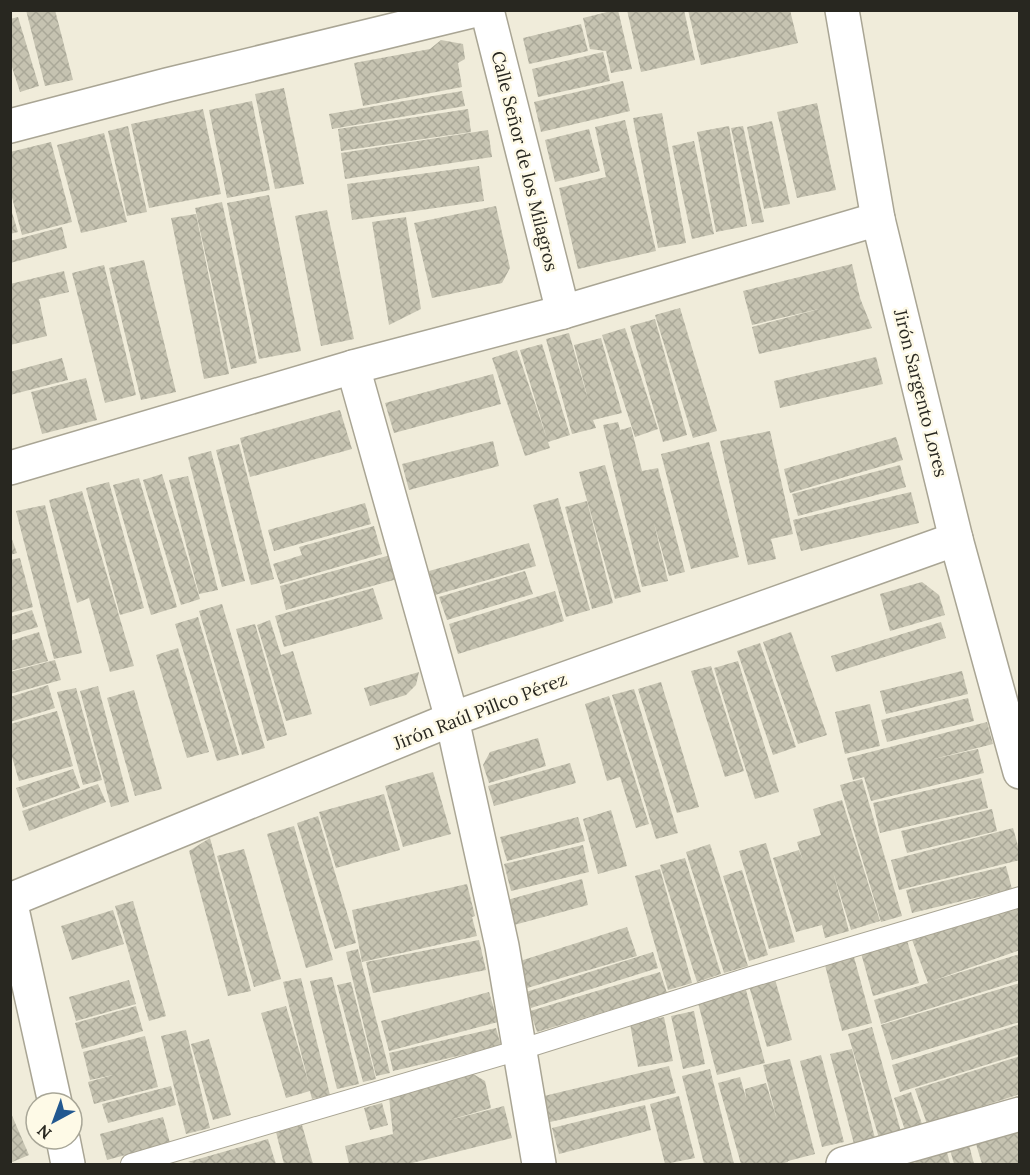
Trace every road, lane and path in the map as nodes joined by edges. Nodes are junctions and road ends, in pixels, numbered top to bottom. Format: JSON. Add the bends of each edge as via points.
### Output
{"nodes":[{"id":1,"x":476,"y":10,"type":"edge"},
{"id":2,"x":487,"y":10,"type":"edge"},
{"id":3,"x":842,"y":10,"type":"edge"},
{"id":4,"x":10,"y":126,"type":"edge"},
{"id":5,"x":878,"y":219,"type":"junction"},
{"id":6,"x":563,"y":312,"type":"junction"},
{"id":7,"x":353,"y":367,"type":"junction"},
{"id":8,"x":10,"y":468,"type":"edge"},
{"id":9,"x":956,"y":539,"type":"junction"},
{"id":10,"x":452,"y":719,"type":"junction"},
{"id":11,"x":1020,"y":772,"type":"edge"},
{"id":12,"x":1020,"y":897,"type":"edge"},
{"id":13,"x":10,"y":900,"type":"edge"},
{"id":14,"x":519,"y":1050,"type":"junction"},
{"id":15,"x":52,"y":1091,"type":"edge"},
{"id":16,"x":1020,"y":1114,"type":"edge"},
{"id":17,"x":131,"y":1164,"type":"edge"},
{"id":18,"x":539,"y":1164,"type":"edge"},
{"id":19,"x":843,"y":1164,"type":"edge"}],
"edges":[{"from":1,"to":4,"type":"street"},
{"from":2,"to":6,"type":"street","name":"Calle Señor de los Milagros"},
{"from":3,"to":5,"type":"street","name":"Jirón Sargento Lores"},
{"from":5,"to":6,"type":"street"},
{"from":5,"to":9,"type":"street","name":"Jirón Sargento Lores"},
{"from":6,"to":7,"type":"street"},
{"from":7,"to":8,"type":"street"},
{"from":7,"to":10,"type":"street"},
{"from":9,"to":10,"type":"street","name":"Jirón Raúl Pillco Pérez"},
{"from":9,"to":11,"type":"street","name":"Jirón Sargento Lores"},
{"from":10,"to":13,"type":"street","name":"Jirón Raúl Pillco Pérez"},
{"from":10,"to":14,"type":"street","via":[[502,946]]},
{"from":12,"to":14,"type":"lane"},
{"from":13,"to":15,"type":"street"},
{"from":14,"to":17,"type":"lane"},
{"from":14,"to":18,"type":"street"},
{"from":16,"to":19,"type":"street"}]}
